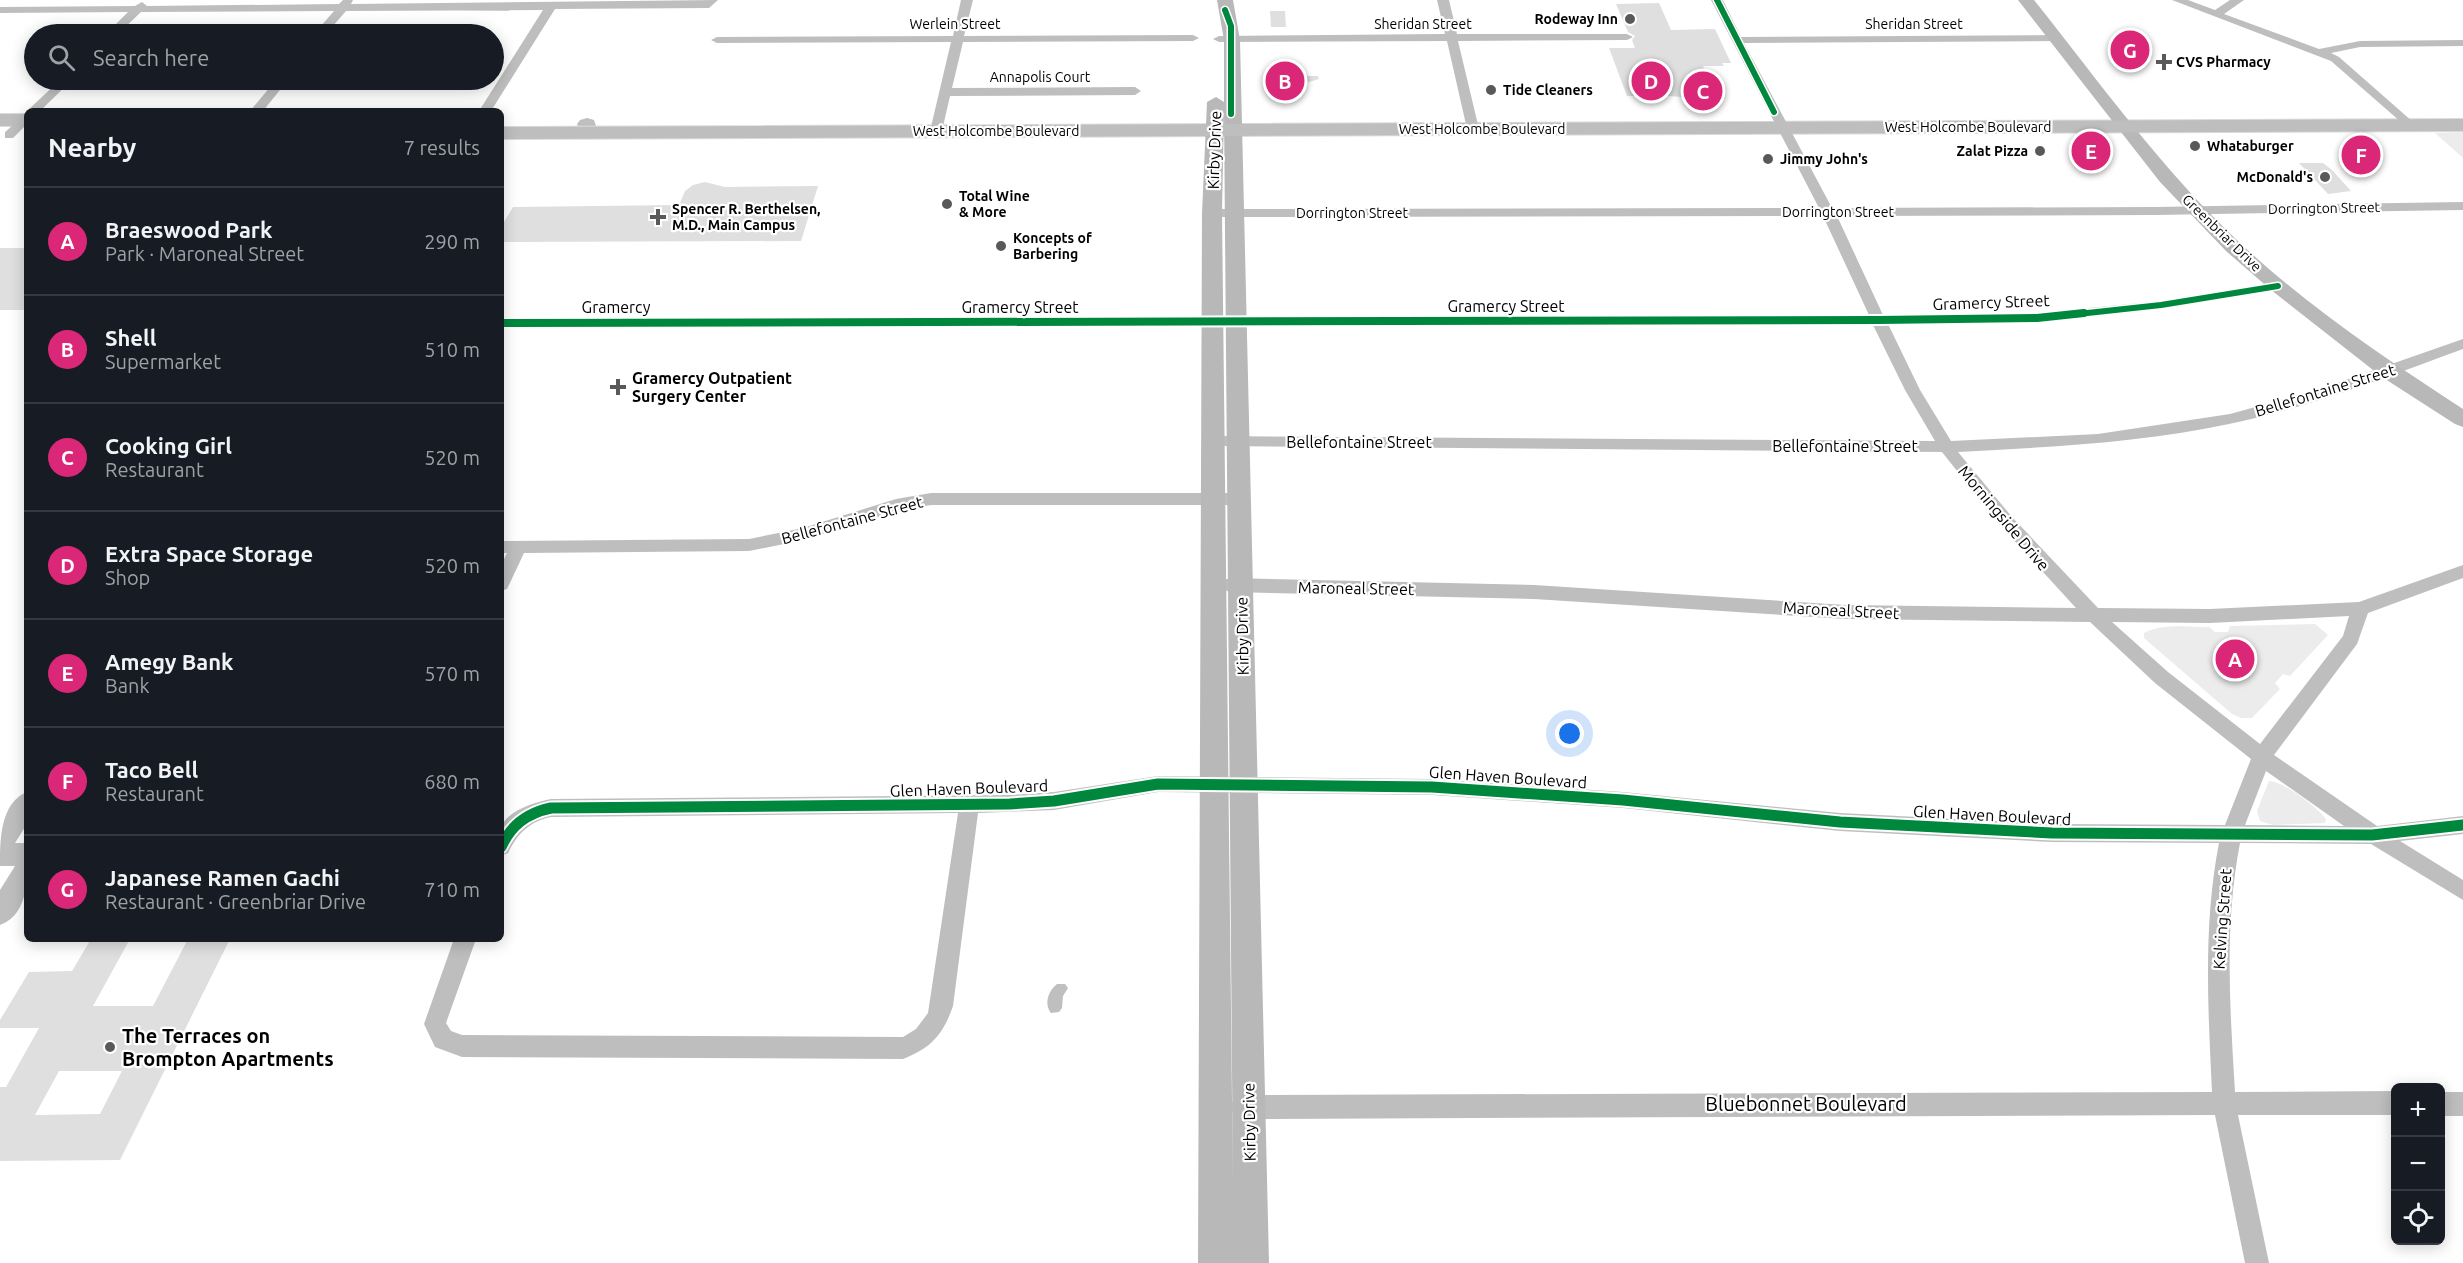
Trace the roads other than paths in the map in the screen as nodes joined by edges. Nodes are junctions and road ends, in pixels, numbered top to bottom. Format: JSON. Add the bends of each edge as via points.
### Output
{"nodes":[{"id":1,"x":148,"y":0,"type":"edge"},
{"id":2,"x":967,"y":0,"type":"edge"},
{"id":3,"x":1443,"y":0,"type":"edge"},
{"id":4,"x":1717,"y":0,"type":"edge"},
{"id":5,"x":2026,"y":0,"type":"edge"},
{"id":6,"x":2178,"y":0,"type":"edge"},
{"id":7,"x":2238,"y":0,"type":"edge"},
{"id":8,"x":711,"y":2,"type":"edge"},
{"id":9,"x":553,"y":3,"type":"edge"},
{"id":10,"x":345,"y":4,"type":"edge"},
{"id":11,"x":1225,"y":5,"type":"edge"},
{"id":12,"x":138,"y":9,"type":"junction"},
{"id":13,"x":0,"y":10,"type":"edge"},
{"id":14,"x":2216,"y":14,"type":"junction"},
{"id":15,"x":122,"y":24,"type":"edge"},
{"id":16,"x":328,"y":24,"type":"edge"},
{"id":17,"x":1627,"y":37,"type":"dead end"},
{"id":18,"x":1193,"y":38,"type":"dead end"},
{"id":19,"x":1452,"y":38,"type":"junction"},
{"id":20,"x":2057,"y":38,"type":"junction"},
{"id":21,"x":958,"y":39,"type":"junction"},
{"id":22,"x":1225,"y":39,"type":"junction"},
{"id":23,"x":717,"y":40,"type":"dead end"},
{"id":24,"x":1736,"y":40,"type":"junction"},
{"id":25,"x":2463,"y":43,"type":"edge"},
{"id":26,"x":2320,"y":52,"type":"junction"},
{"id":27,"x":504,"y":81,"type":"edge"},
{"id":28,"x":55,"y":90,"type":"edge"},
{"id":29,"x":274,"y":90,"type":"edge"},
{"id":30,"x":498,"y":90,"type":"edge"},
{"id":31,"x":1135,"y":91,"type":"dead end"},
{"id":32,"x":946,"y":92,"type":"junction"},
{"id":33,"x":35,"y":108,"type":"edge"},
{"id":34,"x":259,"y":108,"type":"edge"},
{"id":35,"x":487,"y":108,"type":"edge"},
{"id":36,"x":2392,"y":109,"type":"junction"},
{"id":37,"x":2463,"y":109,"type":"edge"},
{"id":38,"x":2276,"y":110,"type":"junction"},
{"id":39,"x":504,"y":117,"type":"edge"},
{"id":40,"x":2120,"y":118,"type":"junction"},
{"id":41,"x":1778,"y":120,"type":"junction"},
{"id":42,"x":1471,"y":121,"type":"junction"},
{"id":43,"x":1223,"y":122,"type":"junction"},
{"id":44,"x":938,"y":124,"type":"junction"},
{"id":45,"x":2409,"y":125,"type":"junction"},
{"id":46,"x":2463,"y":125,"type":"edge"},
{"id":47,"x":2256,"y":126,"type":"junction"},
{"id":48,"x":504,"y":133,"type":"edge"},
{"id":49,"x":2463,"y":206,"type":"edge"},
{"id":50,"x":2195,"y":210,"type":"junction"},
{"id":51,"x":1828,"y":212,"type":"junction"},
{"id":52,"x":1212,"y":213,"type":"junction"},
{"id":53,"x":1234,"y":213,"type":"junction"},
{"id":54,"x":2278,"y":286,"type":"junction"},
{"id":55,"x":1878,"y":320,"type":"junction"},
{"id":56,"x":1225,"y":321,"type":"junction"},
{"id":57,"x":732,"y":322,"type":"joint"},
{"id":58,"x":504,"y":323,"type":"edge"},
{"id":59,"x":2463,"y":344,"type":"edge"},
{"id":60,"x":2390,"y":372,"type":"junction"},
{"id":61,"x":2463,"y":419,"type":"edge"},
{"id":62,"x":1226,"y":441,"type":"junction"},
{"id":63,"x":1946,"y":447,"type":"junction"},
{"id":64,"x":1227,"y":499,"type":"junction"},
{"id":65,"x":510,"y":547,"type":"edge"},
{"id":66,"x":2463,"y":571,"type":"edge"},
{"id":67,"x":504,"y":572,"type":"edge"},
{"id":68,"x":1214,"y":585,"type":"junction"},
{"id":69,"x":1241,"y":586,"type":"junction"},
{"id":70,"x":2360,"y":609,"type":"junction"},
{"id":71,"x":2093,"y":616,"type":"junction"},
{"id":72,"x":2262,"y":756,"type":"junction"},
{"id":73,"x":1214,"y":784,"type":"junction"},
{"id":74,"x":1245,"y":784,"type":"junction"},
{"id":75,"x":969,"y":805,"type":"junction"},
{"id":76,"x":24,"y":808,"type":"edge"},
{"id":77,"x":2463,"y":825,"type":"edge"},
{"id":78,"x":2372,"y":834,"type":"junction"},
{"id":79,"x":2231,"y":836,"type":"junction"},
{"id":80,"x":504,"y":841,"type":"edge"},
{"id":81,"x":0,"y":844,"type":"edge"},
{"id":82,"x":24,"y":854,"type":"edge"},
{"id":83,"x":0,"y":855,"type":"edge"},
{"id":84,"x":24,"y":874,"type":"edge"},
{"id":85,"x":2463,"y":891,"type":"edge"},
{"id":86,"x":0,"y":913,"type":"edge"},
{"id":87,"x":464,"y":942,"type":"edge"},
{"id":88,"x":2224,"y":1102,"type":"junction"},
{"id":89,"x":2391,"y":1103,"type":"edge"},
{"id":90,"x":2445,"y":1104,"type":"edge"},
{"id":91,"x":2463,"y":1104,"type":"edge"},
{"id":92,"x":1216,"y":1107,"type":"junction"},
{"id":93,"x":1249,"y":1107,"type":"junction"},
{"id":94,"x":1216,"y":1263,"type":"edge"},
{"id":95,"x":1251,"y":1263,"type":"edge"},
{"id":96,"x":2257,"y":1263,"type":"edge"}],
"edges":[{"from":1,"to":12,"type":"street"},
{"from":2,"to":21,"type":"street"},
{"from":3,"to":19,"type":"street"},
{"from":4,"to":24,"type":"street","name":"Morningside Drive"},
{"from":5,"to":20,"type":"main road","name":"Greenbriar Drive"},
{"from":6,"to":14,"type":"street"},
{"from":7,"to":14,"type":"street"},
{"from":8,"to":9,"type":"street"},
{"from":9,"to":10,"type":"street"},
{"from":9,"to":27,"type":"street"},
{"from":10,"to":12,"type":"street"},
{"from":10,"to":16,"type":"street"},
{"from":11,"to":22,"type":"main road","name":"Kirby Drive","via":[[1231,26]]},
{"from":12,"to":13,"type":"street"},
{"from":12,"to":15,"type":"street"},
{"from":14,"to":26,"type":"street"},
{"from":17,"to":19,"type":"street","name":"Sheridan Street"},
{"from":18,"to":21,"type":"street","name":"Werlein Street"},
{"from":19,"to":22,"type":"street","name":"Sheridan Street"},
{"from":19,"to":42,"type":"street"},
{"from":20,"to":24,"type":"street","name":"Sheridan Street"},
{"from":20,"to":40,"type":"main road","name":"Greenbriar Drive"},
{"from":21,"to":23,"type":"street","name":"Werlein Street"},
{"from":21,"to":32,"type":"street"},
{"from":22,"to":43,"type":"main road","name":"Kirby Drive"},
{"from":24,"to":41,"type":"street","name":"Morningside Drive"},
{"from":25,"to":26,"type":"street","via":[[2360,44]]},
{"from":26,"to":36,"type":"street","via":[[2349,69]]},
{"from":28,"to":33,"type":"street"},
{"from":29,"to":34,"type":"street"},
{"from":30,"to":35,"type":"street"},
{"from":31,"to":32,"type":"street","name":"Annapolis Court"},
{"from":32,"to":44,"type":"street"},
{"from":36,"to":37,"type":"main road","name":"West Holcombe Boulevard"},
{"from":36,"to":38,"type":"main road","name":"West Holcombe Boulevard"},
{"from":36,"to":45,"type":"street"},
{"from":38,"to":40,"type":"main road","name":"West Holcombe Boulevard"},
{"from":38,"to":47,"type":"main road","via":[[2276,116],[2252,118]]},
{"from":39,"to":44,"type":"main road","name":"West Holcombe Boulevard"},
{"from":40,"to":41,"type":"main road","name":"West Holcombe Boulevard"},
{"from":40,"to":47,"type":"main road","name":"West Holcombe Boulevard"},
{"from":40,"to":50,"type":"main road","name":"Greenbriar Drive"},
{"from":41,"to":42,"type":"main road","name":"West Holcombe Boulevard"},
{"from":41,"to":51,"type":"street","name":"Morningside Drive"},
{"from":42,"to":43,"type":"main road","name":"West Holcombe Boulevard"},
{"from":43,"to":44,"type":"main road","name":"West Holcombe Boulevard"},
{"from":43,"to":52,"type":"main road","name":"Kirby Drive"},
{"from":43,"to":53,"type":"main road","name":"Kirby Drive"},
{"from":44,"to":48,"type":"main road","name":"West Holcombe Boulevard"},
{"from":45,"to":46,"type":"main road","name":"West Holcombe Boulevard"},
{"from":45,"to":47,"type":"main road","name":"West Holcombe Boulevard"},
{"from":49,"to":50,"type":"street","name":"Dorrington Street"},
{"from":50,"to":51,"type":"street","name":"Dorrington Street"},
{"from":50,"to":54,"type":"main road","name":"Greenbriar Drive"},
{"from":51,"to":53,"type":"street","name":"Dorrington Street"},
{"from":51,"to":55,"type":"street","name":"Morningside Drive"},
{"from":52,"to":53,"type":"street","name":"Dorrington Street"},
{"from":52,"to":56,"type":"main road","name":"Kirby Drive"},
{"from":53,"to":56,"type":"main road","name":"Kirby Drive"},
{"from":54,"to":55,"type":"street","name":"Gramercy Street","via":[[2162,305],[2037,318]]},
{"from":54,"to":60,"type":"main road","name":"Greenbriar Drive"},
{"from":55,"to":56,"type":"street","name":"Gramercy Street"},
{"from":55,"to":63,"type":"street","name":"Morningside Drive"},
{"from":56,"to":57,"type":"street","name":"Gramercy Street"},
{"from":56,"to":62,"type":"main road","name":"Kirby Drive"},
{"from":57,"to":58,"type":"street","name":"Gramercy"},
{"from":59,"to":60,"type":"street","name":"Bellefontaine Street"},
{"from":60,"to":61,"type":"main road","name":"Greenbriar Drive"},
{"from":60,"to":63,"type":"street","name":"Bellefontaine Street","via":[[2230,419],[2164,431],[2098,439]]},
{"from":62,"to":63,"type":"street","name":"Bellefontaine Street"},
{"from":62,"to":64,"type":"main road","name":"Kirby Drive"},
{"from":63,"to":71,"type":"street","name":"Morningside Drive","via":[[2046,570]]},
{"from":64,"to":65,"type":"street","name":"Bellefontaine Street","via":[[931,498],[804,534],[749,544]]},
{"from":64,"to":68,"type":"main road","name":"Kirby Drive"},
{"from":64,"to":69,"type":"main road","name":"Kirby Drive"},
{"from":65,"to":67,"type":"street"},
{"from":66,"to":70,"type":"street","name":"Maroneal Street"},
{"from":68,"to":69,"type":"street","name":"Maroneal Street"},
{"from":68,"to":73,"type":"main road","name":"Kirby Drive"},
{"from":69,"to":71,"type":"street","name":"Maroneal Street","via":[[1534,592],[1846,612]]},
{"from":69,"to":74,"type":"main road","name":"Kirby Drive"},
{"from":70,"to":71,"type":"street","name":"Maroneal Street","via":[[2246,615]]},
{"from":70,"to":72,"type":"street","name":"Kelving Street","via":[[2351,639]]},
{"from":71,"to":72,"type":"street","name":"Morningside Drive","via":[[2173,687]]},
{"from":72,"to":78,"type":"street","name":"Morningside Drive"},
{"from":72,"to":79,"type":"street","name":"Kelving Street"},
{"from":73,"to":74,"type":"street","name":"Glen Haven Boulevard"},
{"from":73,"to":75,"type":"street","name":"Glen Haven Boulevard","via":[[1158,784],[1054,801]]},
{"from":73,"to":92,"type":"main road","name":"Kirby Drive"},
{"from":74,"to":79,"type":"street","name":"Glen Haven Boulevard","via":[[1432,786],[1840,822],[2052,833]]},
{"from":74,"to":93,"type":"main road","name":"Kirby Drive"},
{"from":75,"to":80,"type":"street","name":"Glen Haven Boulevard","via":[[551,808],[523,818]]},
{"from":75,"to":87,"type":"street","via":[[947,984],[936,1023],[922,1039],[903,1048],[462,1046],[443,1039],[435,1017]]},
{"from":76,"to":81,"type":"street"},
{"from":77,"to":78,"type":"street","name":"Glen Haven Boulevard"},
{"from":78,"to":79,"type":"street","name":"Glen Haven Boulevard"},
{"from":78,"to":85,"type":"street","name":"Morningside Drive"},
{"from":79,"to":88,"type":"street","name":"Kelving Street","via":[[2217,962]]},
{"from":82,"to":83,"type":"street"},
{"from":84,"to":86,"type":"street"},
{"from":88,"to":89,"type":"street","name":"Bluebonnet Boulevard"},
{"from":88,"to":93,"type":"street","name":"Bluebonnet Boulevard"},
{"from":88,"to":96,"type":"street","name":"Kelving Street"},
{"from":90,"to":91,"type":"street"},
{"from":92,"to":93,"type":"street","name":"Bluebonnet Boulevard"},
{"from":92,"to":94,"type":"main road","name":"Kirby Drive"},
{"from":93,"to":95,"type":"main road","name":"Kirby Drive"}]}
